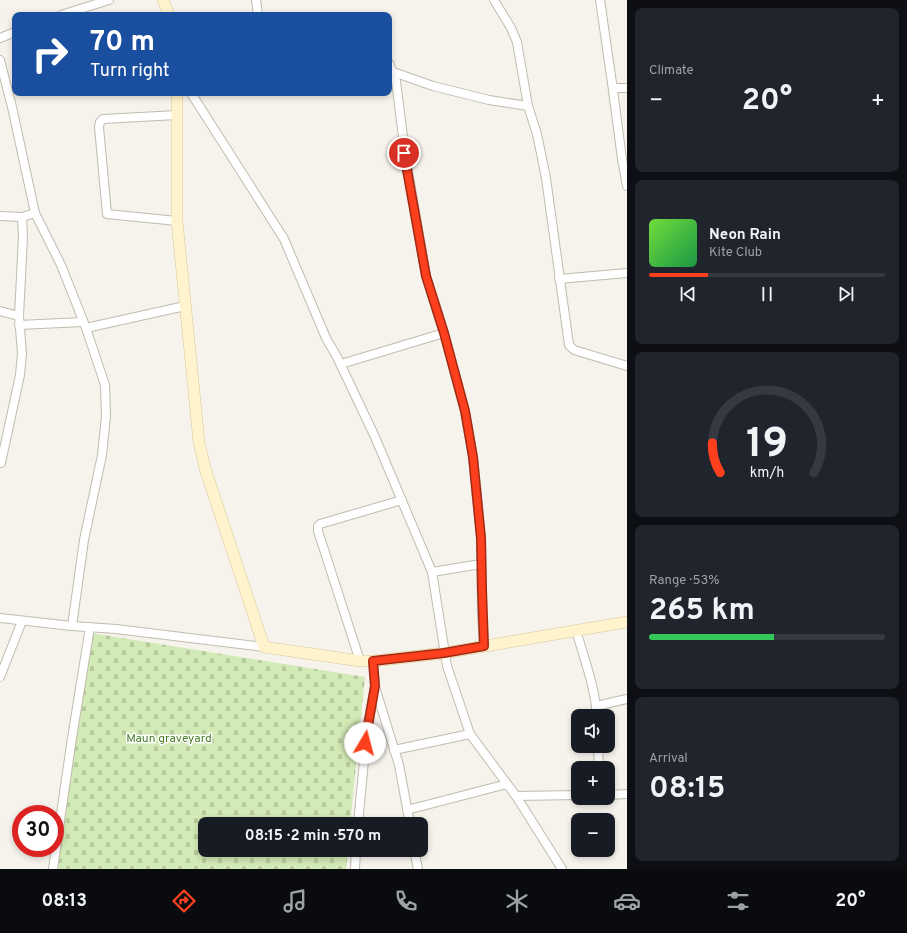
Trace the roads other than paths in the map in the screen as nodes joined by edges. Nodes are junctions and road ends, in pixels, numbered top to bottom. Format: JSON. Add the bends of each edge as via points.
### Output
{"nodes":[{"id":1,"x":109,"y":0,"type":"edge"},
{"id":2,"x":164,"y":0,"type":"edge"},
{"id":3,"x":256,"y":0,"type":"edge"},
{"id":4,"x":494,"y":0,"type":"edge"},
{"id":5,"x":600,"y":0,"type":"edge"},
{"id":6,"x":71,"y":12,"type":"edge"},
{"id":7,"x":168,"y":12,"type":"edge"},
{"id":8,"x":258,"y":12,"type":"edge"},
{"id":9,"x":12,"y":33,"type":"edge"},
{"id":10,"x":0,"y":38,"type":"edge"},
{"id":11,"x":0,"y":60,"type":"edge"},
{"id":12,"x":393,"y":72,"type":"joint"},
{"id":13,"x":613,"y":88,"type":"junction"},
{"id":14,"x":627,"y":88,"type":"edge"},
{"id":15,"x":177,"y":96,"type":"edge"},
{"id":16,"x":193,"y":96,"type":"edge"},
{"id":17,"x":528,"y":106,"type":"junction"},
{"id":18,"x":177,"y":115,"type":"junction"},
{"id":19,"x":627,"y":186,"type":"edge"},
{"id":20,"x":35,"y":213,"type":"junction"},
{"id":21,"x":0,"y":216,"type":"edge"},
{"id":22,"x":22,"y":217,"type":"junction"},
{"id":23,"x":177,"y":221,"type":"junction"},
{"id":24,"x":627,"y":273,"type":"edge"},
{"id":25,"x":559,"y":279,"type":"junction"},
{"id":26,"x":185,"y":306,"type":"junction"},
{"id":27,"x":0,"y":311,"type":"edge"},
{"id":28,"x":19,"y":320,"type":"junction"},
{"id":29,"x":85,"y":325,"type":"junction"},
{"id":30,"x":444,"y":333,"type":"junction"},
{"id":31,"x":340,"y":364,"type":"junction"},
{"id":32,"x":627,"y":366,"type":"edge"},
{"id":33,"x":1,"y":463,"type":"edge"},
{"id":34,"x":402,"y":500,"type":"junction"},
{"id":35,"x":481,"y":564,"type":"junction"},
{"id":36,"x":432,"y":572,"type":"junction"},
{"id":37,"x":0,"y":618,"type":"edge"},
{"id":38,"x":22,"y":621,"type":"junction"},
{"id":39,"x":627,"y":622,"type":"edge"},
{"id":40,"x":72,"y":626,"type":"junction"},
{"id":41,"x":90,"y":627,"type":"junction"},
{"id":42,"x":576,"y":630,"type":"junction"},
{"id":43,"x":484,"y":646,"type":"junction"},
{"id":44,"x":264,"y":647,"type":"junction"},
{"id":45,"x":444,"y":653,"type":"junction"},
{"id":46,"x":360,"y":661,"type":"junction"},
{"id":47,"x":373,"y":661,"type":"junction"},
{"id":48,"x":0,"y":677,"type":"edge"},
{"id":49,"x":375,"y":686,"type":"junction"},
{"id":50,"x":627,"y":700,"type":"edge"},
{"id":51,"x":596,"y":706,"type":"junction"},
{"id":52,"x":596,"y":709,"type":"edge"},
{"id":53,"x":470,"y":734,"type":"junction"},
{"id":54,"x":394,"y":750,"type":"junction"},
{"id":55,"x":507,"y":784,"type":"junction"},
{"id":56,"x":627,"y":794,"type":"edge"},
{"id":57,"x":571,"y":795,"type":"edge"},
{"id":58,"x":615,"y":795,"type":"edge"},
{"id":59,"x":516,"y":796,"type":"junction"},
{"id":60,"x":407,"y":810,"type":"junction"},
{"id":61,"x":359,"y":817,"type":"edge"},
{"id":62,"x":408,"y":817,"type":"edge"},
{"id":63,"x":356,"y":857,"type":"edge"},
{"id":64,"x":415,"y":857,"type":"edge"},
{"id":65,"x":558,"y":868,"type":"edge"},
{"id":66,"x":53,"y":869,"type":"edge"},
{"id":67,"x":355,"y":869,"type":"edge"},
{"id":68,"x":418,"y":869,"type":"edge"}],
"edges":[{"from":1,"to":6,"type":"street"},
{"from":2,"to":7,"type":"street"},
{"from":3,"to":8,"type":"street"},
{"from":4,"to":17,"type":"street","via":[[511,28],[516,42]]},
{"from":5,"to":13,"type":"street"},
{"from":9,"to":10,"type":"street"},
{"from":11,"to":20,"type":"street"},
{"from":12,"to":17,"type":"street","via":[[433,86],[489,100]]},
{"from":12,"to":30,"type":"street","via":[[404,153],[426,276]]},
{"from":13,"to":14,"type":"street"},
{"from":13,"to":19,"type":"street"},
{"from":15,"to":18,"type":"street"},
{"from":16,"to":31,"type":"street","via":[[284,239],[326,338]]},
{"from":17,"to":25,"type":"street","via":[[546,178]]},
{"from":18,"to":23,"type":"street"},
{"from":18,"to":23,"type":"street","via":[[103,119],[99,126],[107,214]]},
{"from":20,"to":22,"type":"street"},
{"from":20,"to":29,"type":"street","via":[[61,265]]},
{"from":21,"to":22,"type":"street"},
{"from":22,"to":28,"type":"street"},
{"from":23,"to":26,"type":"street"},
{"from":24,"to":25,"type":"street"},
{"from":25,"to":32,"type":"street","via":[[571,348]]},
{"from":26,"to":29,"type":"street"},
{"from":26,"to":44,"type":"street","via":[[202,455]]},
{"from":27,"to":28,"type":"street"},
{"from":28,"to":29,"type":"street"},
{"from":28,"to":33,"type":"street","via":[[22,353],[20,375]]},
{"from":29,"to":40,"type":"street","via":[[105,385],[106,416],[102,455],[84,540]]},
{"from":30,"to":31,"type":"street"},
{"from":30,"to":35,"type":"street","via":[[465,411],[473,457],[479,509]]},
{"from":31,"to":34,"type":"street"},
{"from":34,"to":36,"type":"street"},
{"from":34,"to":46,"type":"street","via":[[318,526]]},
{"from":35,"to":36,"type":"street"},
{"from":35,"to":43,"type":"street"},
{"from":36,"to":45,"type":"street"},
{"from":37,"to":38,"type":"street"},
{"from":38,"to":40,"type":"street"},
{"from":38,"to":48,"type":"street"},
{"from":39,"to":42,"type":"street"},
{"from":40,"to":41,"type":"street"},
{"from":41,"to":44,"type":"street"},
{"from":41,"to":66,"type":"street"},
{"from":42,"to":43,"type":"street"},
{"from":42,"to":51,"type":"street"},
{"from":43,"to":45,"type":"street"},
{"from":44,"to":46,"type":"street"},
{"from":45,"to":47,"type":"street"},
{"from":45,"to":53,"type":"street"},
{"from":46,"to":47,"type":"street"},
{"from":47,"to":49,"type":"street"},
{"from":49,"to":54,"type":"street"},
{"from":49,"to":61,"type":"street","via":[[367,729]]},
{"from":50,"to":51,"type":"street"},
{"from":51,"to":52,"type":"street"},
{"from":53,"to":54,"type":"street"},
{"from":53,"to":55,"type":"street"},
{"from":54,"to":60,"type":"street"},
{"from":55,"to":59,"type":"street"},
{"from":55,"to":60,"type":"street"},
{"from":56,"to":58,"type":"street"},
{"from":57,"to":59,"type":"street"},
{"from":59,"to":65,"type":"street"},
{"from":60,"to":62,"type":"street"},
{"from":63,"to":67,"type":"street"},
{"from":64,"to":68,"type":"street"}]}
